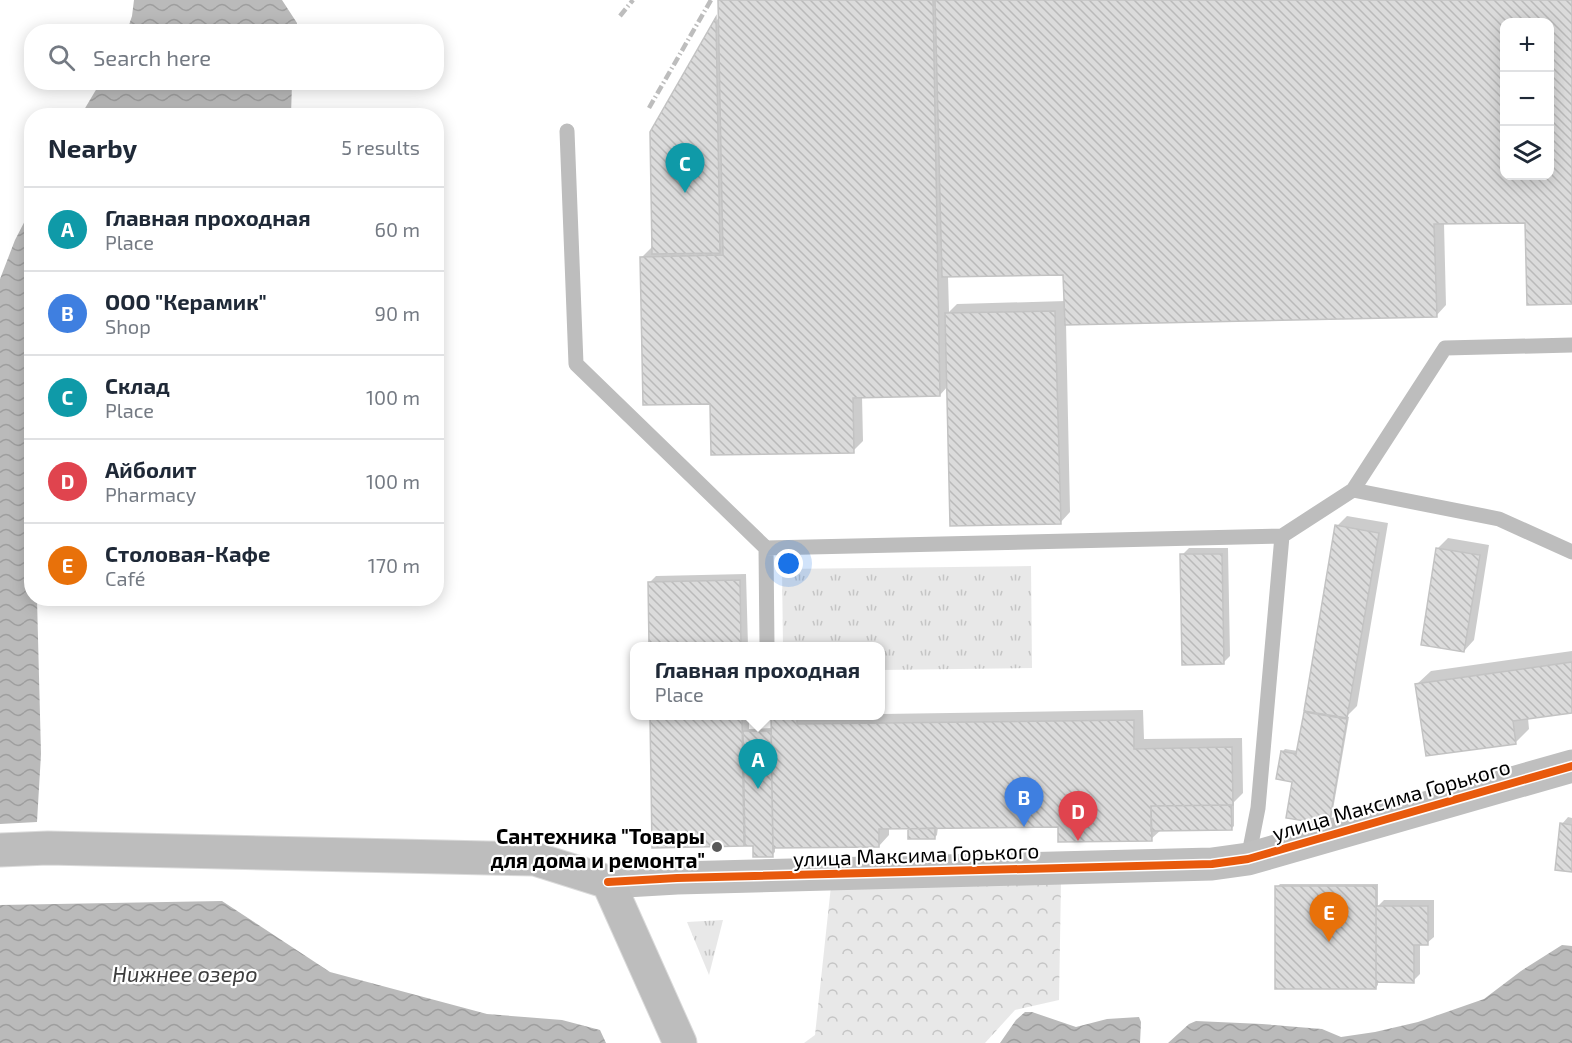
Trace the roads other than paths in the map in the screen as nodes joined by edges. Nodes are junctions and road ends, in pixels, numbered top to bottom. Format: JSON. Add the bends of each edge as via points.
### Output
{"nodes":[{"id":1,"x":567,"y":131,"type":"dead end"},
{"id":2,"x":1572,"y":345,"type":"edge"},
{"id":3,"x":1353,"y":490,"type":"junction"},
{"id":4,"x":1282,"y":536,"type":"junction"},
{"id":5,"x":766,"y":549,"type":"junction"},
{"id":6,"x":1572,"y":552,"type":"edge"},
{"id":7,"x":767,"y":642,"type":"edge"},
{"id":8,"x":1572,"y":766,"type":"edge"},
{"id":9,"x":0,"y":850,"type":"edge"},
{"id":10,"x":1248,"y":859,"type":"junction"},
{"id":11,"x":608,"y":882,"type":"junction"},
{"id":12,"x":680,"y":1043,"type":"edge"}],
"edges":[{"from":1,"to":5,"type":"lane","via":[[576,364]]},
{"from":2,"to":3,"type":"lane","via":[[1445,348]]},
{"from":3,"to":4,"type":"lane"},
{"from":3,"to":6,"type":"lane","via":[[1499,519]]},
{"from":4,"to":5,"type":"lane"},
{"from":4,"to":10,"type":"lane","via":[[1258,808]]},
{"from":5,"to":7,"type":"lane"},
{"from":8,"to":10,"type":"street","name":"улица Максима Горького"},
{"from":9,"to":11,"type":"main road","via":[[535,860]]},
{"from":10,"to":11,"type":"street","name":"улица Максима Горького","via":[[1212,864]]},
{"from":11,"to":12,"type":"main road"}]}
